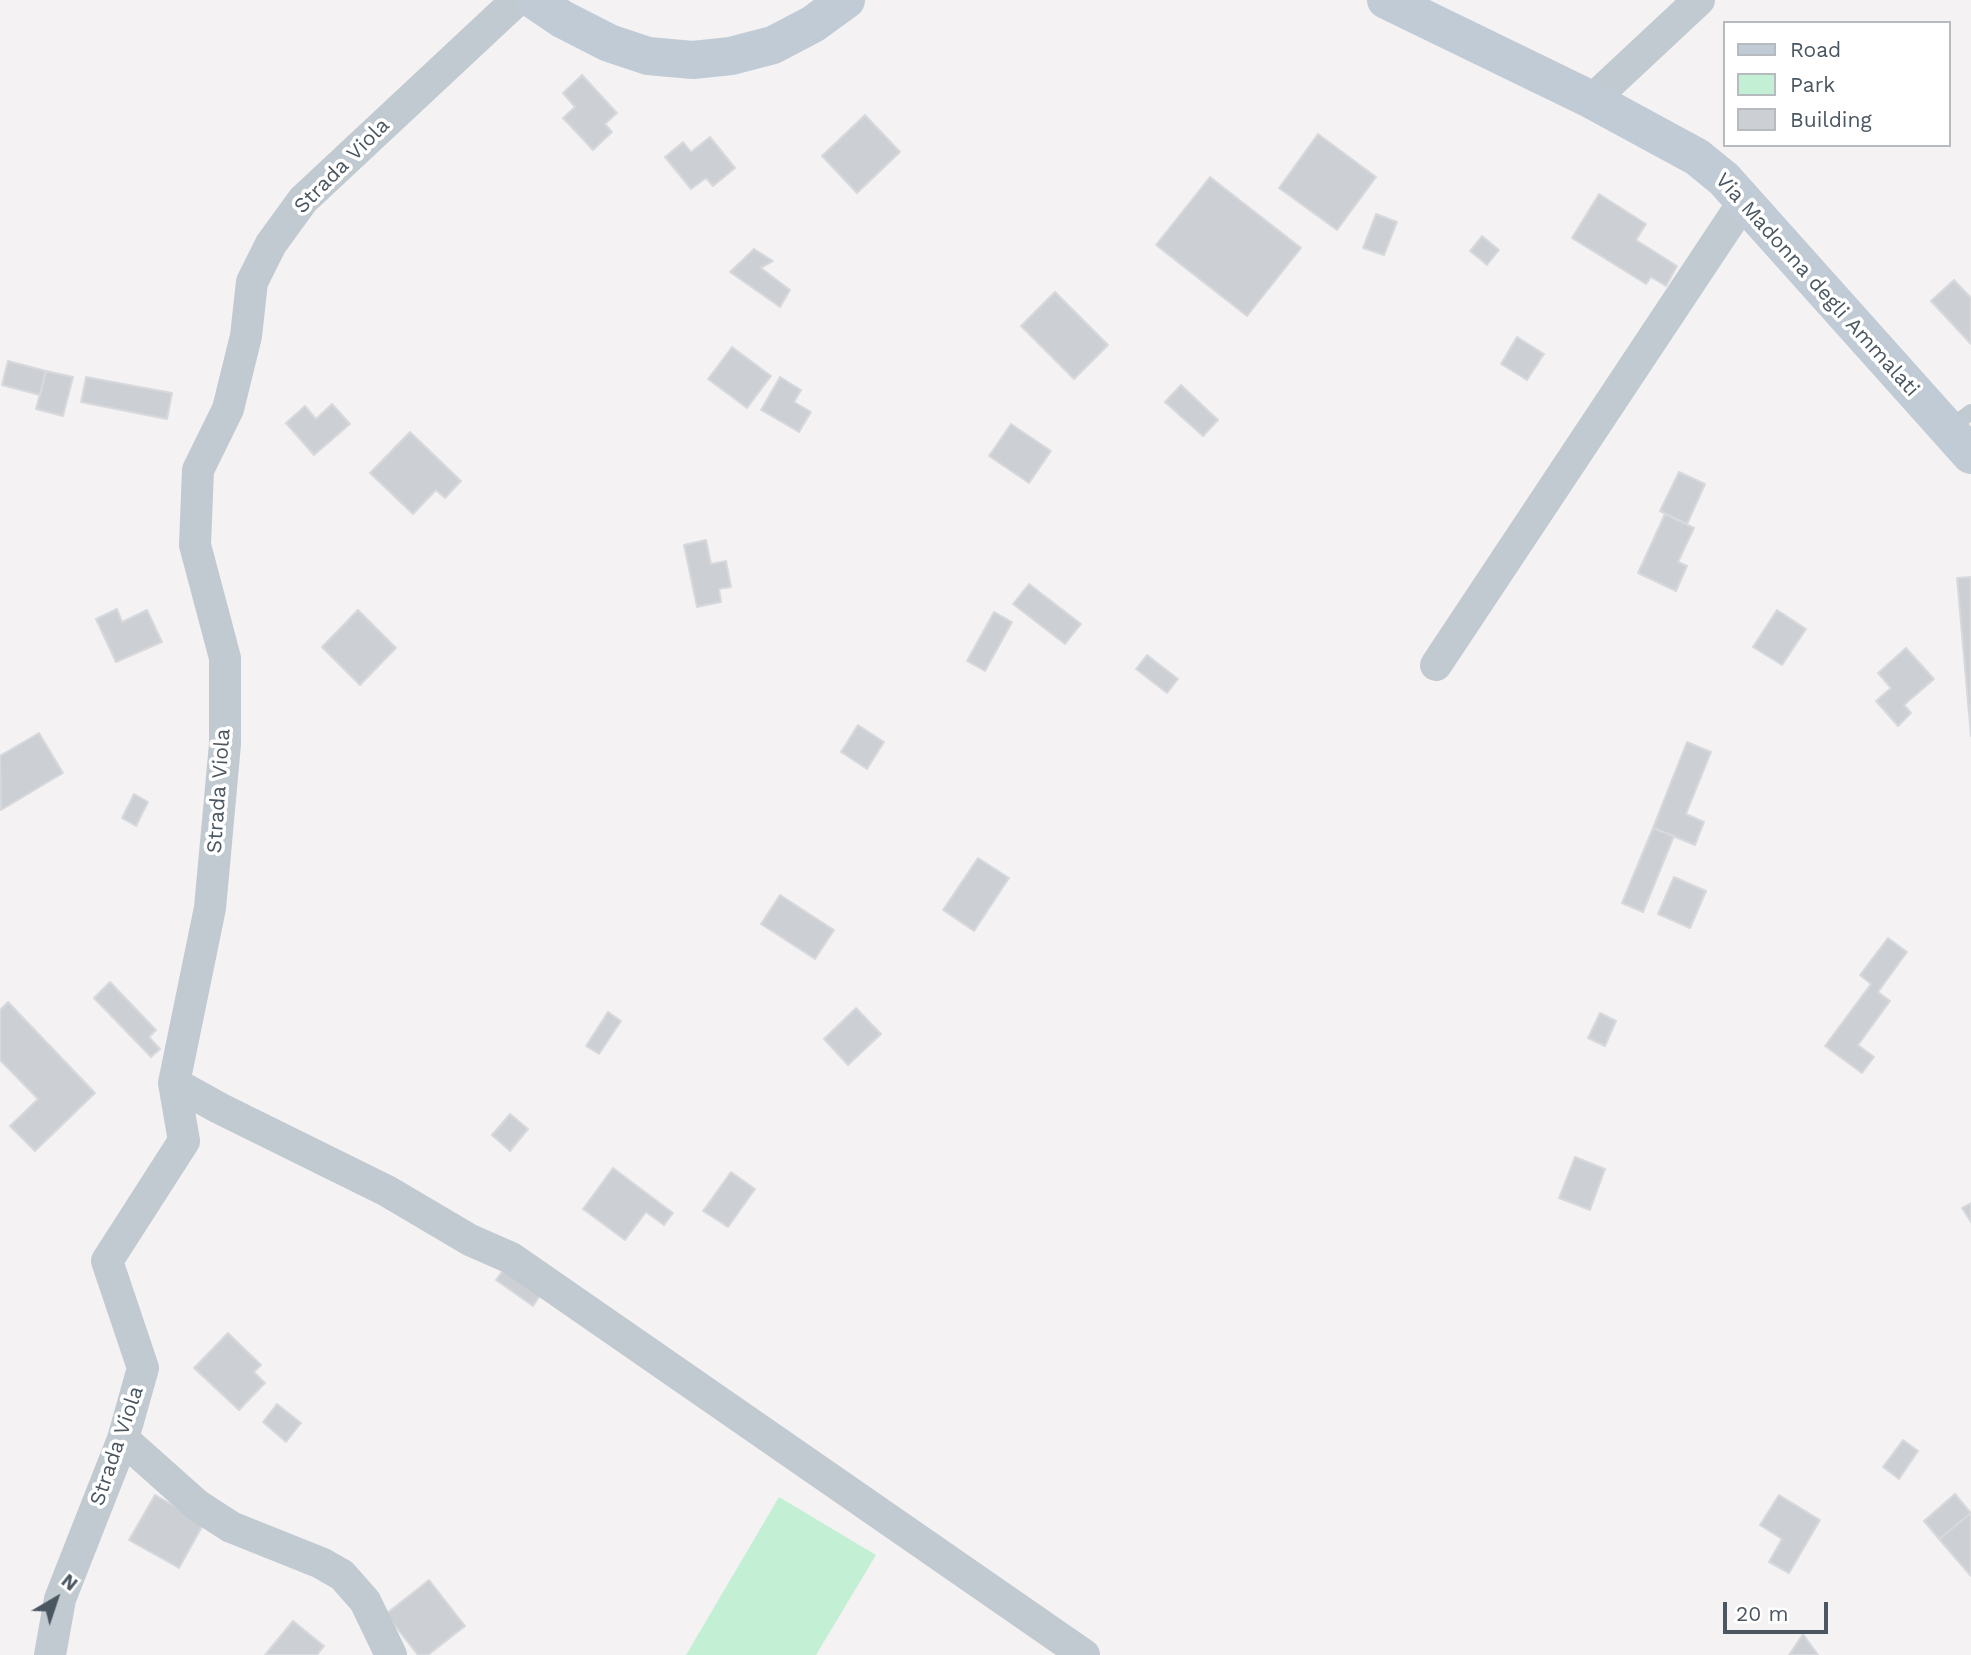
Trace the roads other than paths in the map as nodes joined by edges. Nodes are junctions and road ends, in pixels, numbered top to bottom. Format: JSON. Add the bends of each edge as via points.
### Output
{"nodes":[{"id":1,"x":517,"y":0,"type":"edge"},
{"id":2,"x":534,"y":0,"type":"edge"},
{"id":3,"x":846,"y":0,"type":"edge"},
{"id":4,"x":1387,"y":0,"type":"edge"},
{"id":5,"x":1699,"y":0,"type":"edge"},
{"id":6,"x":1592,"y":100,"type":"junction"},
{"id":7,"x":1744,"y":201,"type":"junction"},
{"id":8,"x":1963,"y":432,"type":"edge"},
{"id":9,"x":1436,"y":665,"type":"dead end"},
{"id":10,"x":174,"y":1083,"type":"junction"},
{"id":11,"x":123,"y":1439,"type":"junction"},
{"id":12,"x":50,"y":1655,"type":"edge"},
{"id":13,"x":391,"y":1655,"type":"edge"},
{"id":14,"x":1084,"y":1655,"type":"edge"}],
"edges":[{"from":1,"to":10,"type":"street","name":"Strada Viola","via":[[303,200],[271,244],[252,282],[246,336],[228,409],[198,470],[195,545],[225,658],[225,744],[210,908]]},
{"from":2,"to":3,"type":"street","via":[[610,43],[648,56],[693,60],[772,45]]},
{"from":4,"to":6,"type":"street","name":"Via Madonna degli Ammalati"},
{"from":5,"to":6,"type":"street"},
{"from":6,"to":7,"type":"street","name":"Via Madonna degli Ammalati","via":[[1697,157]]},
{"from":7,"to":8,"type":"street","name":"Via Madonna degli Ammalati"},
{"from":7,"to":9,"type":"street"},
{"from":10,"to":11,"type":"street","name":"Strada Viola","via":[[184,1140],[107,1261],[143,1368]]},
{"from":10,"to":14,"type":"street","via":[[511,1258]]},
{"from":11,"to":12,"type":"street","name":"Strada Viola","via":[[60,1599]]},
{"from":11,"to":13,"type":"street","via":[[197,1504],[231,1527],[342,1575],[365,1601]]}]}
